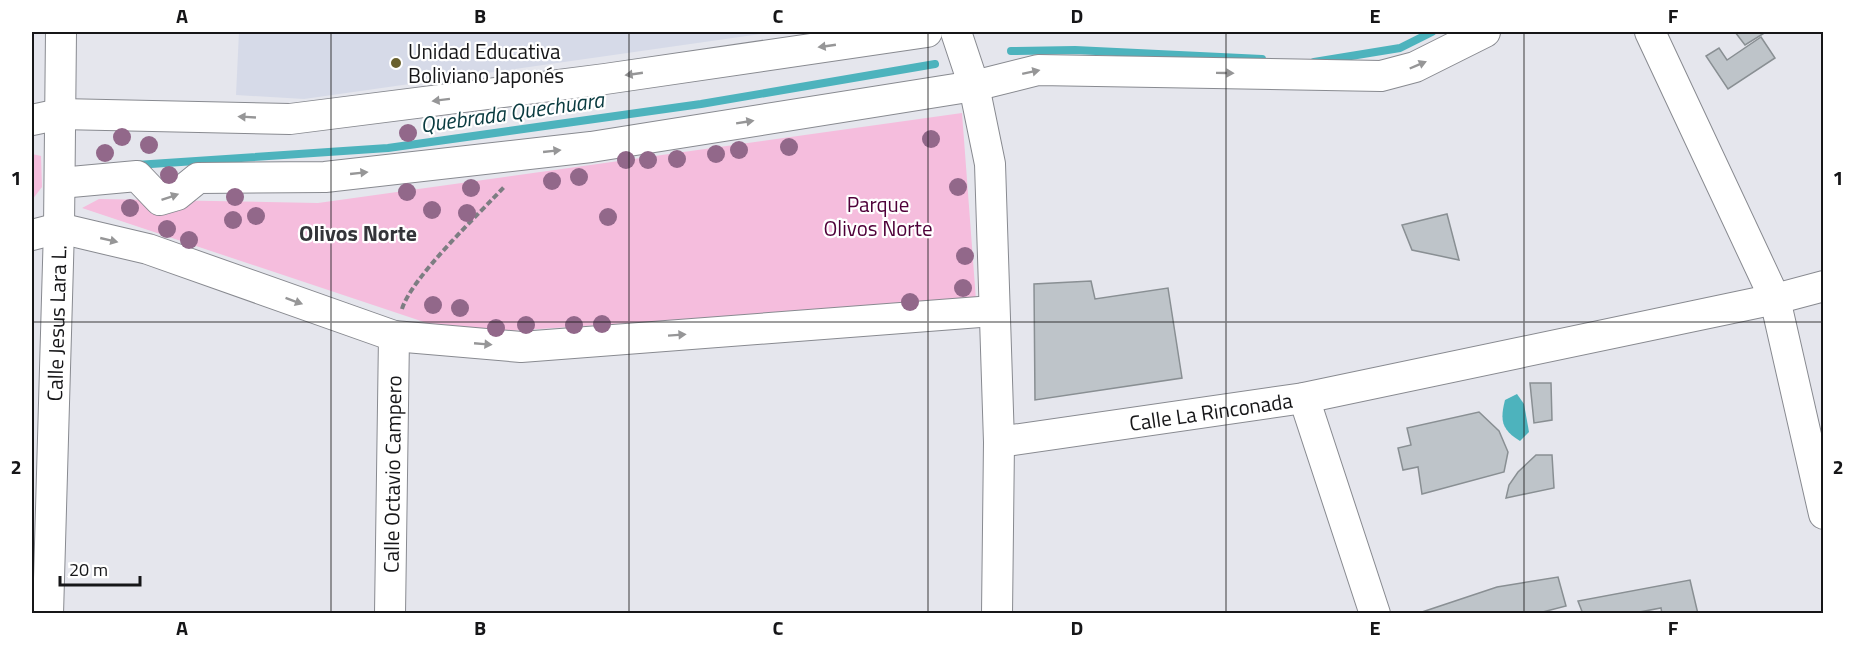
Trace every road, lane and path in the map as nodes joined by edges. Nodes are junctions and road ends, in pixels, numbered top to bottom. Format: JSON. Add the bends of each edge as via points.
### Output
{"nodes":[{"id":1,"x":61,"y":32,"type":"edge"},
{"id":2,"x":927,"y":32,"type":"edge"},
{"id":3,"x":956,"y":32,"type":"edge"},
{"id":4,"x":1485,"y":32,"type":"edge"},
{"id":5,"x":1650,"y":32,"type":"edge"},
{"id":6,"x":974,"y":86,"type":"junction"},
{"id":7,"x":46,"y":117,"type":"edge"},
{"id":8,"x":60,"y":183,"type":"junction"},
{"id":9,"x":506,"y":185,"type":"dead end"},
{"id":10,"x":45,"y":231,"type":"edge"},
{"id":11,"x":1824,"y":286,"type":"edge"},
{"id":12,"x":1775,"y":299,"type":"junction"},
{"id":13,"x":993,"y":311,"type":"junction"},
{"id":14,"x":394,"y":336,"type":"junction"},
{"id":15,"x":1304,"y":398,"type":"junction"},
{"id":16,"x":999,"y":442,"type":"junction"},
{"id":17,"x":1824,"y":514,"type":"edge"},
{"id":18,"x":48,"y":614,"type":"edge"},
{"id":19,"x":390,"y":614,"type":"edge"},
{"id":20,"x":997,"y":614,"type":"edge"},
{"id":21,"x":1375,"y":614,"type":"edge"}],
"edges":[{"from":1,"to":7,"type":"street","name":"Calle Jesus Lara L."},
{"from":2,"to":7,"type":"street","one_way":true,"via":[[290,119]]},
{"from":3,"to":6,"type":"street"},
{"from":6,"to":4,"type":"street","one_way":true,"via":[[1038,70],[1381,76],[1415,67]]},
{"from":5,"to":12,"type":"street"},
{"from":8,"to":6,"type":"street","one_way":true,"via":[[137,176],[160,200],[177,195],[198,178],[325,177],[591,147]]},
{"from":6,"to":13,"type":"street","via":[[990,164]]},
{"from":7,"to":8,"type":"street","name":"Calle Jesus Lara L."},
{"from":8,"to":10,"type":"street","name":"Calle Jesus Lara L."},
{"from":9,"to":14,"type":"path","via":[[405,298]]},
{"from":10,"to":14,"type":"street","one_way":true,"via":[[148,249]]},
{"from":10,"to":18,"type":"street","name":"Calle Jesus Lara L."},
{"from":11,"to":12,"type":"street"},
{"from":12,"to":15,"type":"street"},
{"from":12,"to":17,"type":"street"},
{"from":14,"to":13,"type":"street","one_way":true,"via":[[521,347]]},
{"from":13,"to":16,"type":"street"},
{"from":14,"to":19,"type":"street","name":"Calle Octavio Campero"},
{"from":15,"to":16,"type":"street","name":"Calle La Rinconada"},
{"from":15,"to":21,"type":"street","name":"Calle La Rinconada"},
{"from":16,"to":20,"type":"street"}]}
